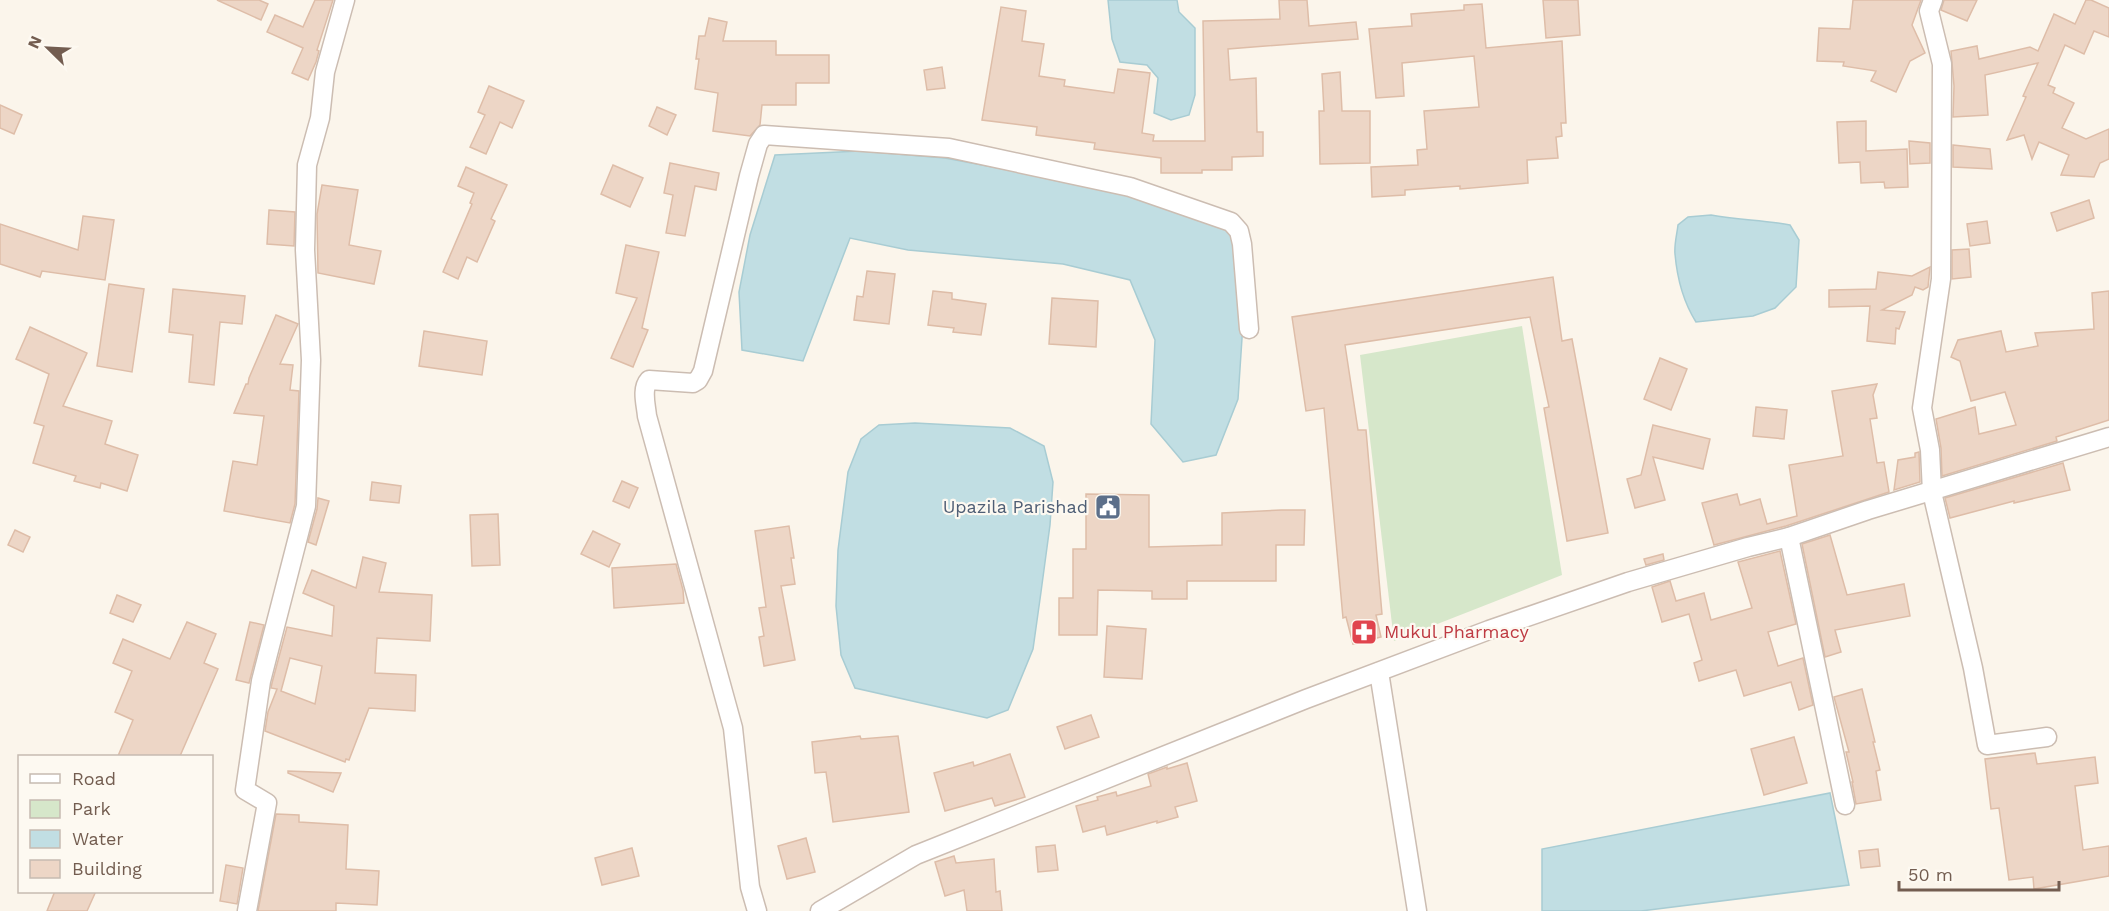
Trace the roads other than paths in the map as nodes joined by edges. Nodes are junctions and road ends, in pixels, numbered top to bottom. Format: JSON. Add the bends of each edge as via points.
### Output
{"nodes":[{"id":1,"x":345,"y":0,"type":"edge"},
{"id":2,"x":1933,"y":0,"type":"edge"},
{"id":3,"x":1249,"y":329,"type":"dead end"},
{"id":4,"x":2109,"y":437,"type":"edge"},
{"id":5,"x":1932,"y":492,"type":"junction"},
{"id":6,"x":1790,"y":537,"type":"junction"},
{"id":7,"x":1379,"y":672,"type":"junction"},
{"id":8,"x":2047,"y":737,"type":"dead end"},
{"id":9,"x":1845,"y":805,"type":"dead end"},
{"id":10,"x":247,"y":911,"type":"edge"},
{"id":11,"x":757,"y":911,"type":"edge"},
{"id":12,"x":820,"y":911,"type":"edge"},
{"id":13,"x":1418,"y":911,"type":"edge"}],
"edges":[{"from":1,"to":10,"type":"street","via":[[325,72],[320,118],[307,165],[305,250],[311,360],[306,506],[261,681],[246,790],[267,803]]},
{"from":2,"to":5,"type":"street","via":[[1929,11],[1942,64],[1941,279],[1922,408]]},
{"from":3,"to":11,"type":"street","via":[[1242,244],[1239,231],[1231,222],[1130,187],[949,148],[764,135],[749,177],[698,380],[649,380],[645,384],[647,416],[732,728],[750,887]]},
{"from":4,"to":5,"type":"street"},
{"from":5,"to":6,"type":"street"},
{"from":5,"to":8,"type":"street","via":[[1987,745]]},
{"from":6,"to":7,"type":"street","via":[[1628,582]]},
{"from":6,"to":9,"type":"street"},
{"from":7,"to":12,"type":"street","via":[[916,855]]},
{"from":7,"to":13,"type":"street"}]}
